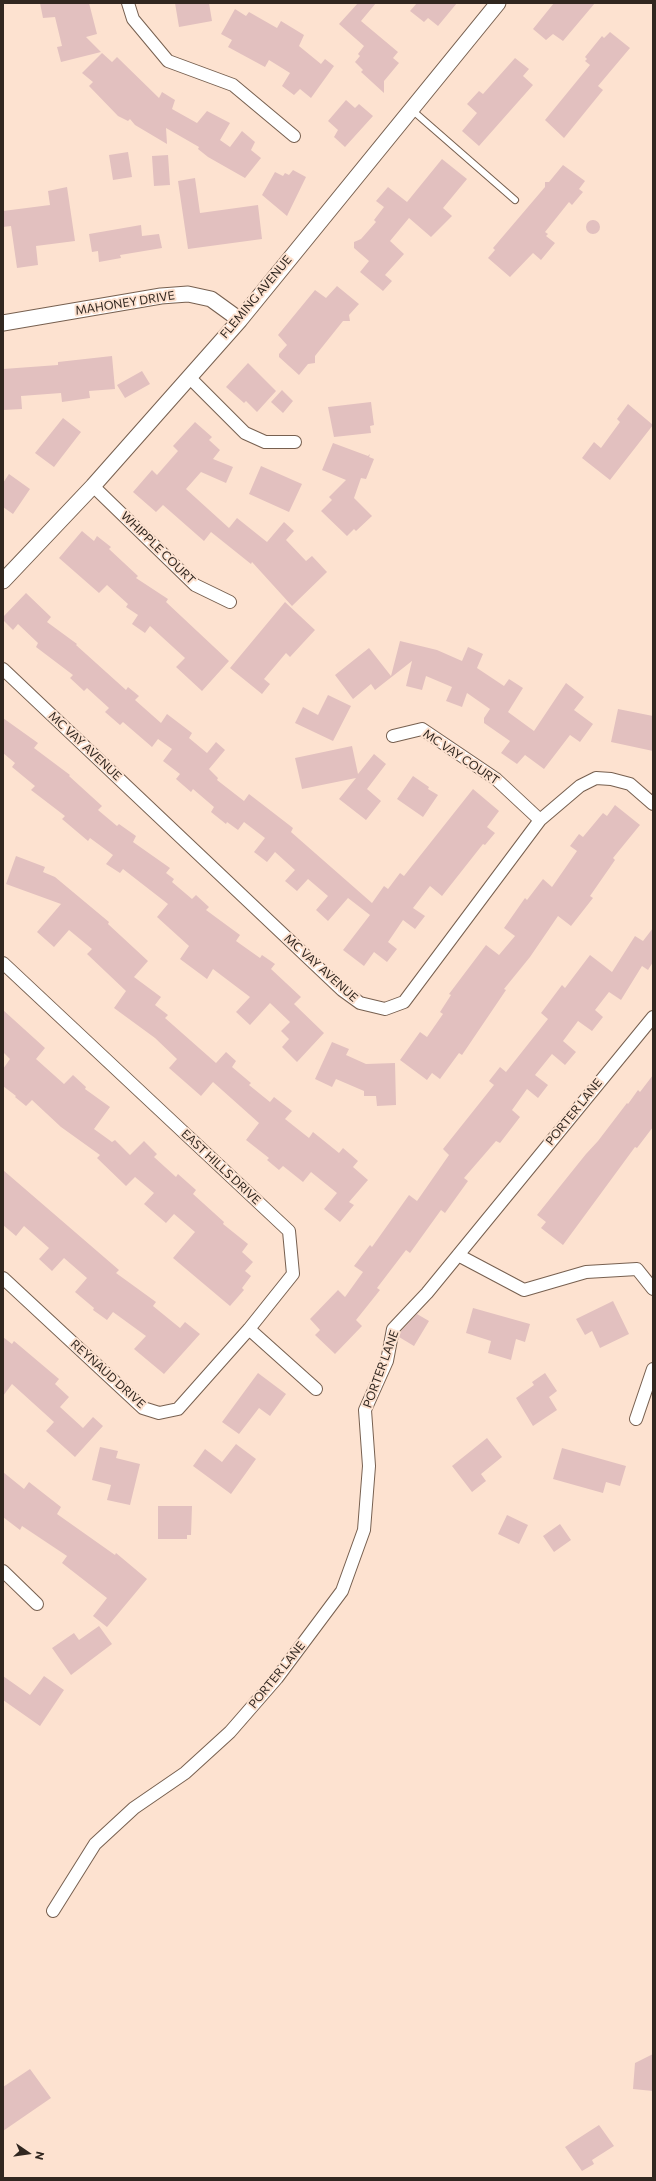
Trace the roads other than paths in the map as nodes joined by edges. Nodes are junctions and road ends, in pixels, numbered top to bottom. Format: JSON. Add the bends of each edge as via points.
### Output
{"nodes":[{"id":1,"x":128,"y":3,"type":"edge"},
{"id":2,"x":498,"y":3,"type":"edge"},
{"id":3,"x":411,"y":109,"type":"junction"},
{"id":4,"x":294,"y":136,"type":"dead end"},
{"id":5,"x":515,"y":200,"type":"dead end"},
{"id":6,"x":240,"y":320,"type":"junction"},
{"id":7,"x":3,"y":322,"type":"edge"},
{"id":8,"x":190,"y":378,"type":"junction"},
{"id":9,"x":295,"y":442,"type":"dead end"},
{"id":10,"x":93,"y":486,"type":"junction"},
{"id":11,"x":3,"y":582,"type":"edge"},
{"id":12,"x":230,"y":602,"type":"dead end"},
{"id":13,"x":3,"y":669,"type":"edge"},
{"id":14,"x":393,"y":736,"type":"dead end"},
{"id":15,"x":653,"y":804,"type":"edge"},
{"id":16,"x":540,"y":820,"type":"junction"},
{"id":17,"x":3,"y":963,"type":"edge"},
{"id":18,"x":653,"y":1017,"type":"edge"},
{"id":19,"x":458,"y":1254,"type":"junction"},
{"id":20,"x":3,"y":1278,"type":"edge"},
{"id":21,"x":653,"y":1289,"type":"edge"},
{"id":22,"x":249,"y":1329,"type":"junction"},
{"id":23,"x":653,"y":1369,"type":"edge"},
{"id":24,"x":316,"y":1389,"type":"dead end"},
{"id":25,"x":636,"y":1419,"type":"dead end"},
{"id":26,"x":3,"y":1571,"type":"edge"},
{"id":27,"x":38,"y":1604,"type":"dead end"},
{"id":28,"x":53,"y":1911,"type":"dead end"}],
"edges":[{"from":1,"to":4,"type":"street","via":[[133,19],[168,61],[233,85]]},
{"from":2,"to":3,"type":"street","name":"FLEMING AVENUE"},
{"from":3,"to":5,"type":"lane"},
{"from":3,"to":6,"type":"street","name":"FLEMING AVENUE"},
{"from":6,"to":7,"type":"street","name":"MAHONEY DRIVE","via":[[212,299],[188,294],[161,296]]},
{"from":6,"to":8,"type":"street","name":"FLEMING AVENUE","via":[[219,341]]},
{"from":8,"to":9,"type":"street","via":[[245,433],[265,442]]},
{"from":8,"to":10,"type":"street","name":"FLEMING AVENUE"},
{"from":10,"to":11,"type":"street","name":"FLEMING AVENUE"},
{"from":10,"to":12,"type":"street","name":"WHIPPLE COURT","via":[[195,585]]},
{"from":13,"to":16,"type":"street","name":"MC VAY AVENUE","via":[[342,990],[360,1003],[385,1009],[404,1002]]},
{"from":14,"to":16,"type":"street","name":"MC VAY COURT","via":[[422,729],[496,779]]},
{"from":15,"to":16,"type":"street","name":"MC VAY AVENUE","via":[[630,784],[611,778],[596,778],[580,786]]},
{"from":17,"to":22,"type":"street","name":"EAST HILLS DRIVE","via":[[289,1231],[293,1274]]},
{"from":18,"to":19,"type":"street","name":"PORTER LANE"},
{"from":19,"to":21,"type":"street","via":[[524,1290],[586,1272],[637,1269]]},
{"from":19,"to":28,"type":"street","name":"PORTER LANE","via":[[427,1293],[393,1329],[387,1361],[366,1410],[369,1466],[364,1530],[342,1591],[277,1678],[230,1732],[185,1773],[134,1808],[95,1844]]},
{"from":20,"to":22,"type":"street","name":"REYNAUD DRIVE","via":[[142,1408],[159,1413],[178,1409]]},
{"from":22,"to":24,"type":"street"},
{"from":23,"to":25,"type":"street"},
{"from":26,"to":27,"type":"street"}]}
